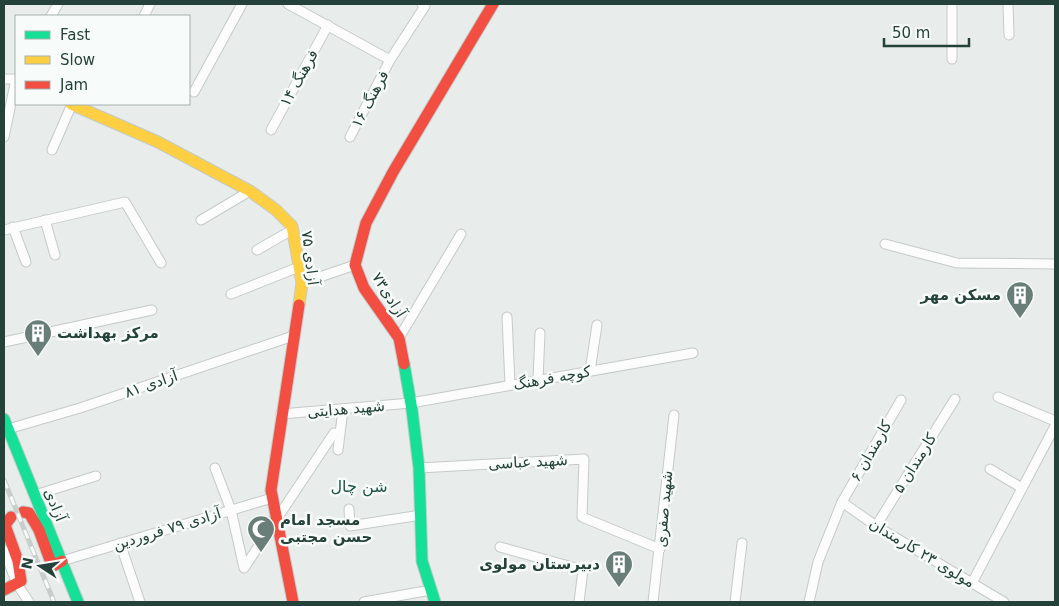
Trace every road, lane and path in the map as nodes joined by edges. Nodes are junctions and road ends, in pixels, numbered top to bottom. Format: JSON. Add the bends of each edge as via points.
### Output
{"nodes":[{"id":1,"x":58,"y":4,"type":"edge"},
{"id":2,"x":242,"y":4,"type":"edge"},
{"id":3,"x":288,"y":4,"type":"edge"},
{"id":4,"x":422,"y":4,"type":"edge"},
{"id":5,"x":492,"y":4,"type":"edge"},
{"id":6,"x":952,"y":4,"type":"edge"},
{"id":7,"x":1008,"y":4,"type":"edge"},
{"id":8,"x":302,"y":7,"type":"edge"},
{"id":9,"x":52,"y":15,"type":"edge"},
{"id":10,"x":328,"y":26,"type":"junction"},
{"id":11,"x":1008,"y":35,"type":"dead end"},
{"id":12,"x":952,"y":59,"type":"dead end"},
{"id":13,"x":390,"y":60,"type":"junction"},
{"id":14,"x":15,"y":84,"type":"edge"},
{"id":15,"x":194,"y":92,"type":"dead end"},
{"id":16,"x":71,"y":105,"type":"edge"},
{"id":17,"x":73,"y":105,"type":"edge"},
{"id":18,"x":271,"y":130,"type":"dead end"},
{"id":19,"x":4,"y":137,"type":"edge"},
{"id":20,"x":350,"y":137,"type":"dead end"},
{"id":21,"x":52,"y":150,"type":"dead end"},
{"id":22,"x":250,"y":191,"type":"junction"},
{"id":23,"x":45,"y":220,"type":"junction"},
{"id":24,"x":201,"y":220,"type":"dead end"},
{"id":25,"x":8,"y":229,"type":"edge"},
{"id":26,"x":292,"y":230,"type":"junction"},
{"id":27,"x":461,"y":234,"type":"dead end"},
{"id":28,"x":885,"y":244,"type":"dead end"},
{"id":29,"x":257,"y":250,"type":"dead end"},
{"id":30,"x":55,"y":255,"type":"dead end"},
{"id":31,"x":26,"y":262,"type":"dead end"},
{"id":32,"x":161,"y":263,"type":"dead end"},
{"id":33,"x":1055,"y":264,"type":"edge"},
{"id":34,"x":355,"y":265,"type":"junction"},
{"id":35,"x":299,"y":267,"type":"junction"},
{"id":36,"x":302,"y":283,"type":"junction"},
{"id":37,"x":231,"y":294,"type":"dead end"},
{"id":38,"x":152,"y":310,"type":"dead end"},
{"id":39,"x":507,"y":316,"type":"dead end"},
{"id":40,"x":598,"y":325,"type":"dead end"},
{"id":41,"x":540,"y":333,"type":"dead end"},
{"id":42,"x":293,"y":336,"type":"junction"},
{"id":43,"x":399,"y":338,"type":"junction"},
{"id":44,"x":4,"y":342,"type":"edge"},
{"id":45,"x":693,"y":353,"type":"dead end"},
{"id":46,"x":590,"y":371,"type":"junction"},
{"id":47,"x":538,"y":380,"type":"junction"},
{"id":48,"x":510,"y":385,"type":"junction"},
{"id":49,"x":998,"y":397,"type":"dead end"},
{"id":50,"x":955,"y":399,"type":"dead end"},
{"id":51,"x":900,"y":400,"type":"dead end"},
{"id":52,"x":411,"y":403,"type":"junction"},
{"id":53,"x":343,"y":409,"type":"junction"},
{"id":54,"x":281,"y":414,"type":"junction"},
{"id":55,"x":674,"y":416,"type":"dead end"},
{"id":56,"x":1055,"y":421,"type":"edge"},
{"id":57,"x":6,"y":424,"type":"edge"},
{"id":58,"x":1055,"y":426,"type":"edge"},
{"id":59,"x":334,"y":432,"type":"dead end"},
{"id":60,"x":338,"y":450,"type":"dead end"},
{"id":61,"x":215,"y":468,"type":"dead end"},
{"id":62,"x":419,"y":468,"type":"junction"},
{"id":63,"x":990,"y":469,"type":"dead end"},
{"id":64,"x":96,"y":476,"type":"dead end"},
{"id":65,"x":1022,"y":488,"type":"junction"},
{"id":66,"x":35,"y":495,"type":"junction"},
{"id":67,"x":272,"y":498,"type":"junction"},
{"id":68,"x":842,"y":502,"type":"junction"},
{"id":69,"x":348,"y":509,"type":"dead end"},
{"id":70,"x":231,"y":510,"type":"junction"},
{"id":71,"x":23,"y":512,"type":"dead end"},
{"id":72,"x":420,"y":515,"type":"junction"},
{"id":73,"x":11,"y":516,"type":"dead end"},
{"id":74,"x":876,"y":526,"type":"junction"},
{"id":75,"x":120,"y":543,"type":"junction"},
{"id":76,"x":742,"y":543,"type":"dead end"},
{"id":77,"x":500,"y":547,"type":"dead end"},
{"id":78,"x":660,"y":549,"type":"junction"},
{"id":79,"x":4,"y":550,"type":"edge"},
{"id":80,"x":62,"y":561,"type":"junction"},
{"id":81,"x":20,"y":579,"type":"junction"},
{"id":82,"x":972,"y":583,"type":"junction"},
{"id":83,"x":4,"y":590,"type":"edge"},
{"id":84,"x":431,"y":590,"type":"junction"},
{"id":85,"x":29,"y":602,"type":"edge"},
{"id":86,"x":78,"y":602,"type":"edge"},
{"id":87,"x":140,"y":602,"type":"edge"},
{"id":88,"x":292,"y":602,"type":"edge"},
{"id":89,"x":364,"y":602,"type":"edge"},
{"id":90,"x":435,"y":602,"type":"edge"},
{"id":91,"x":579,"y":602,"type":"edge"},
{"id":92,"x":654,"y":602,"type":"edge"},
{"id":93,"x":735,"y":602,"type":"edge"},
{"id":94,"x":809,"y":602,"type":"edge"},
{"id":95,"x":1004,"y":602,"type":"edge"}],
"edges":[{"from":1,"to":9,"type":"street"},
{"from":2,"to":15,"type":"street"},
{"from":3,"to":8,"type":"street"},
{"from":4,"to":13,"type":"street","name":"فرهنگ ۱۶","via":[[425,6]]},
{"from":5,"to":34,"type":"street","name":"آزادی۷۳","via":[[366,223]]},
{"from":6,"to":12,"type":"street"},
{"from":7,"to":11,"type":"street"},
{"from":8,"to":10,"type":"street"},
{"from":10,"to":13,"type":"street"},
{"from":10,"to":18,"type":"street","name":"فرهنگ ۱۴"},
{"from":13,"to":20,"type":"street","name":"فرهنگ ۱۶"},
{"from":14,"to":19,"type":"street"},
{"from":16,"to":21,"type":"street"},
{"from":17,"to":22,"type":"street","name":"آزادی ۷۵","via":[[158,142]]},
{"from":22,"to":24,"type":"street"},
{"from":22,"to":26,"type":"street","name":"آزادی ۷۵","via":[[276,210]]},
{"from":23,"to":25,"type":"street"},
{"from":23,"to":30,"type":"street"},
{"from":23,"to":32,"type":"street","via":[[125,202]]},
{"from":25,"to":31,"type":"street"},
{"from":26,"to":29,"type":"street"},
{"from":26,"to":35,"type":"street","name":"آزادی ۷۵"},
{"from":27,"to":43,"type":"street"},
{"from":28,"to":33,"type":"street","via":[[957,262]]},
{"from":34,"to":36,"type":"street"},
{"from":34,"to":43,"type":"street","name":"آزادی۷۳","via":[[364,288]]},
{"from":35,"to":36,"type":"street","name":"آزادی ۷۵"},
{"from":35,"to":37,"type":"street"},
{"from":36,"to":42,"type":"street","name":"آزادی ۷۵"},
{"from":38,"to":44,"type":"street"},
{"from":39,"to":48,"type":"street"},
{"from":40,"to":46,"type":"street"},
{"from":41,"to":47,"type":"street"},
{"from":42,"to":54,"type":"street","name":"آزادی ۷۵"},
{"from":42,"to":57,"type":"street","name":"آزادی ۸۱","via":[[80,408]]},
{"from":43,"to":52,"type":"street","name":"آزادی۷۳"},
{"from":45,"to":46,"type":"street","name":"کوچه فرهنگ"},
{"from":46,"to":47,"type":"street","name":"کوچه فرهنگ"},
{"from":47,"to":48,"type":"street","name":"کوچه فرهنگ"},
{"from":48,"to":52,"type":"street","name":"کوچه فرهنگ"},
{"from":49,"to":56,"type":"street"},
{"from":50,"to":74,"type":"street","name":"کارمندان ۵"},
{"from":51,"to":68,"type":"street","name":"کارمندان ۶"},
{"from":52,"to":53,"type":"street","name":"شهید هدایتی"},
{"from":52,"to":62,"type":"street","name":"آزادی۷۳"},
{"from":53,"to":54,"type":"street","name":"شهید هدایتی"},
{"from":53,"to":60,"type":"street"},
{"from":54,"to":67,"type":"street","name":"آزادی ۷۵"},
{"from":55,"to":78,"type":"street","name":"شهید صفری"},
{"from":57,"to":66,"type":"street","name":"آزادی"},
{"from":58,"to":65,"type":"street"},
{"from":59,"to":70,"type":"street","via":[[244,568]]},
{"from":61,"to":70,"type":"street"},
{"from":62,"to":72,"type":"street","name":"آزادی۷۳"},
{"from":62,"to":78,"type":"street","name":"شهید عباسی","via":[[584,459],[582,517]]},
{"from":63,"to":65,"type":"street"},
{"from":64,"to":66,"type":"street"},
{"from":65,"to":82,"type":"street"},
{"from":66,"to":80,"type":"street","name":"آزادی"},
{"from":67,"to":70,"type":"street","name":"آزادی ۷۹ فروردین"},
{"from":67,"to":88,"type":"street","name":"آزادی ۷۵"},
{"from":68,"to":74,"type":"street","name":"مولوی ۲۳ کارمندان"},
{"from":68,"to":94,"type":"street","name":"کارمندان ۶","via":[[818,562]]},
{"from":69,"to":72,"type":"street","via":[[350,526]]},
{"from":70,"to":75,"type":"street","name":"آزادی ۷۹ فروردین"},
{"from":71,"to":80,"type":"street","via":[[29,513],[50,560],[55,565]]},
{"from":72,"to":84,"type":"street","name":"آزادی۷۳","via":[[422,561]]},
{"from":73,"to":81,"type":"street","via":[[5,525],[6,532]]},
{"from":74,"to":82,"type":"street","name":"مولوی ۲۳ کارمندان"},
{"from":75,"to":80,"type":"street","name":"آزادی ۷۹ فروردین"},
{"from":75,"to":87,"type":"street"},
{"from":76,"to":93,"type":"street"},
{"from":77,"to":91,"type":"street","via":[[583,570]]},
{"from":78,"to":92,"type":"street","name":"شهید صفری"},
{"from":79,"to":81,"type":"street"},
{"from":80,"to":86,"type":"street","name":"آزادی"},
{"from":81,"to":83,"type":"street"},
{"from":81,"to":85,"type":"street"},
{"from":82,"to":95,"type":"street","name":"مولوی ۲۳ کارمندان"},
{"from":84,"to":89,"type":"street"},
{"from":84,"to":90,"type":"street","name":"آزادی۷۳"}]}
